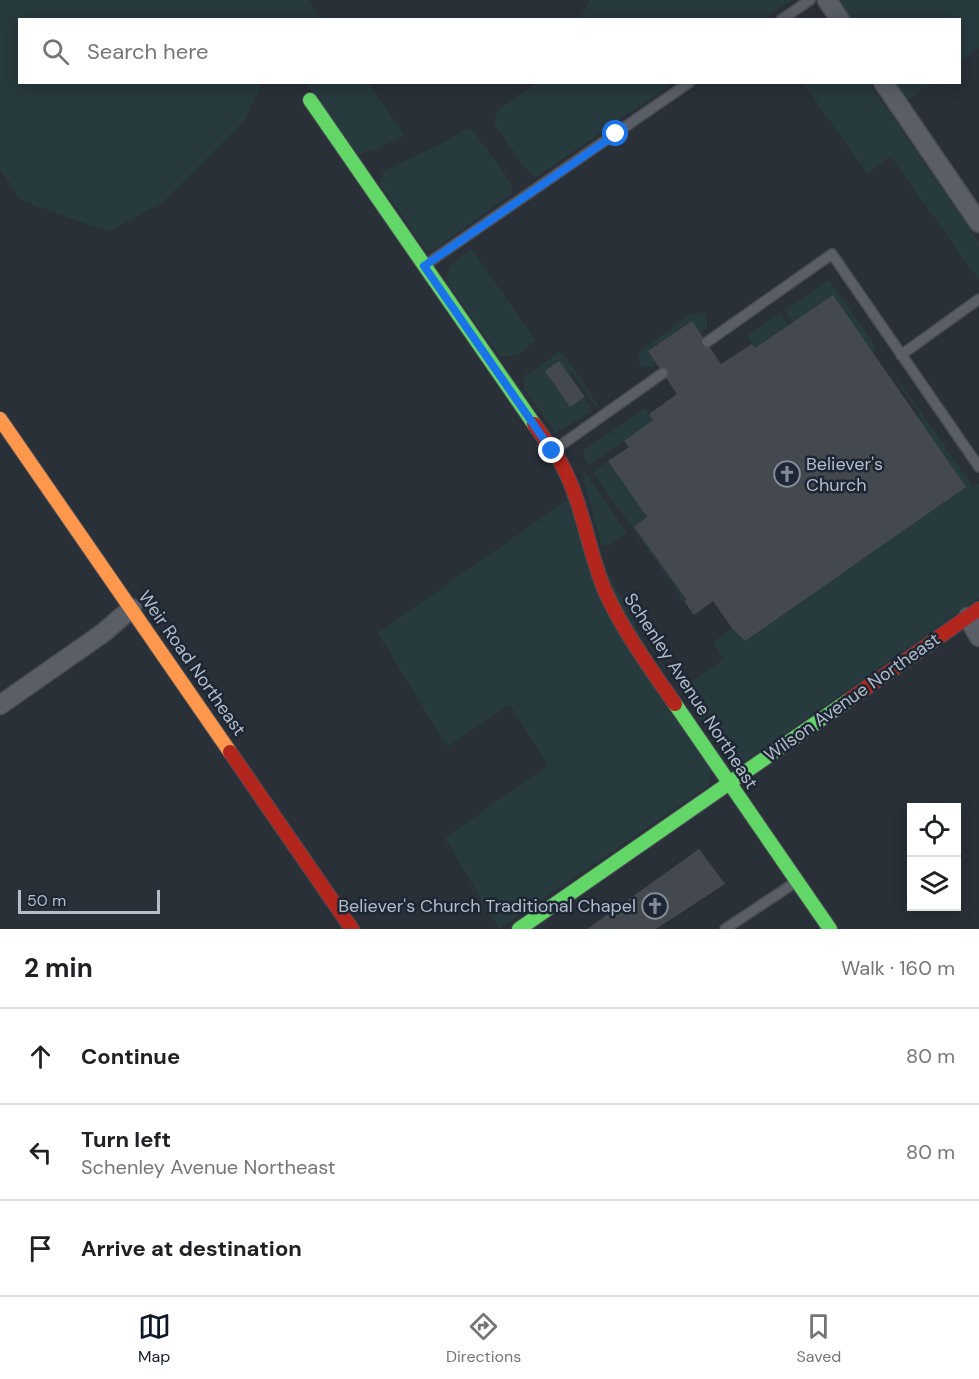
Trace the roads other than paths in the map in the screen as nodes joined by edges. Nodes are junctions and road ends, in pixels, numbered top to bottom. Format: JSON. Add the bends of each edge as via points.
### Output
{"nodes":[{"id":1,"x":810,"y":0,"type":"edge"},
{"id":2,"x":827,"y":0,"type":"edge"},
{"id":3,"x":784,"y":18,"type":"edge"},
{"id":4,"x":839,"y":18,"type":"edge"},
{"id":5,"x":687,"y":84,"type":"edge"},
{"id":6,"x":884,"y":84,"type":"edge"},
{"id":7,"x":310,"y":100,"type":"dead end"},
{"id":8,"x":979,"y":223,"type":"edge"},
{"id":9,"x":424,"y":266,"type":"junction"},
{"id":10,"x":979,"y":299,"type":"edge"},
{"id":11,"x":707,"y":342,"type":"dead end"},
{"id":12,"x":902,"y":355,"type":"junction"},
{"id":13,"x":663,"y":373,"type":"dead end"},
{"id":14,"x":0,"y":419,"type":"edge"},
{"id":15,"x":552,"y":451,"type":"junction"},
{"id":16,"x":979,"y":466,"type":"edge"},
{"id":17,"x":132,"y":608,"type":"junction"},
{"id":18,"x":973,"y":613,"type":"edge"},
{"id":19,"x":979,"y":637,"type":"edge"},
{"id":20,"x":0,"y":705,"type":"edge"},
{"id":21,"x":730,"y":783,"type":"junction"},
{"id":22,"x":797,"y":881,"type":"junction"},
{"id":23,"x":352,"y":929,"type":"edge"},
{"id":24,"x":519,"y":929,"type":"edge"},
{"id":25,"x":725,"y":929,"type":"edge"},
{"id":26,"x":830,"y":929,"type":"edge"}],
"edges":[{"from":1,"to":3,"type":"lane"},
{"from":2,"to":4,"type":"street"},
{"from":5,"to":9,"type":"lane"},
{"from":6,"to":8,"type":"street"},
{"from":7,"to":9,"type":"street","name":"Schenley Avenue Northeast"},
{"from":9,"to":15,"type":"street","name":"Schenley Avenue Northeast"},
{"from":10,"to":12,"type":"lane"},
{"from":11,"to":12,"type":"lane","via":[[832,254]]},
{"from":12,"to":16,"type":"lane"},
{"from":13,"to":15,"type":"lane"},
{"from":14,"to":17,"type":"street","name":"Weir Road Northeast"},
{"from":15,"to":21,"type":"street","name":"Schenley Avenue Northeast","via":[[570,482],[611,604]]},
{"from":17,"to":20,"type":"street"},
{"from":17,"to":23,"type":"street","name":"Weir Road Northeast"},
{"from":18,"to":19,"type":"street"},
{"from":18,"to":21,"type":"street","name":"Wilson Avenue Northeast"},
{"from":21,"to":22,"type":"street","name":"Schenley Avenue Northeast"},
{"from":21,"to":24,"type":"street","name":"Wilson Avenue Northeast","via":[[540,919]]},
{"from":22,"to":25,"type":"lane"},
{"from":22,"to":26,"type":"street","name":"Schenley Avenue Northeast"}]}
